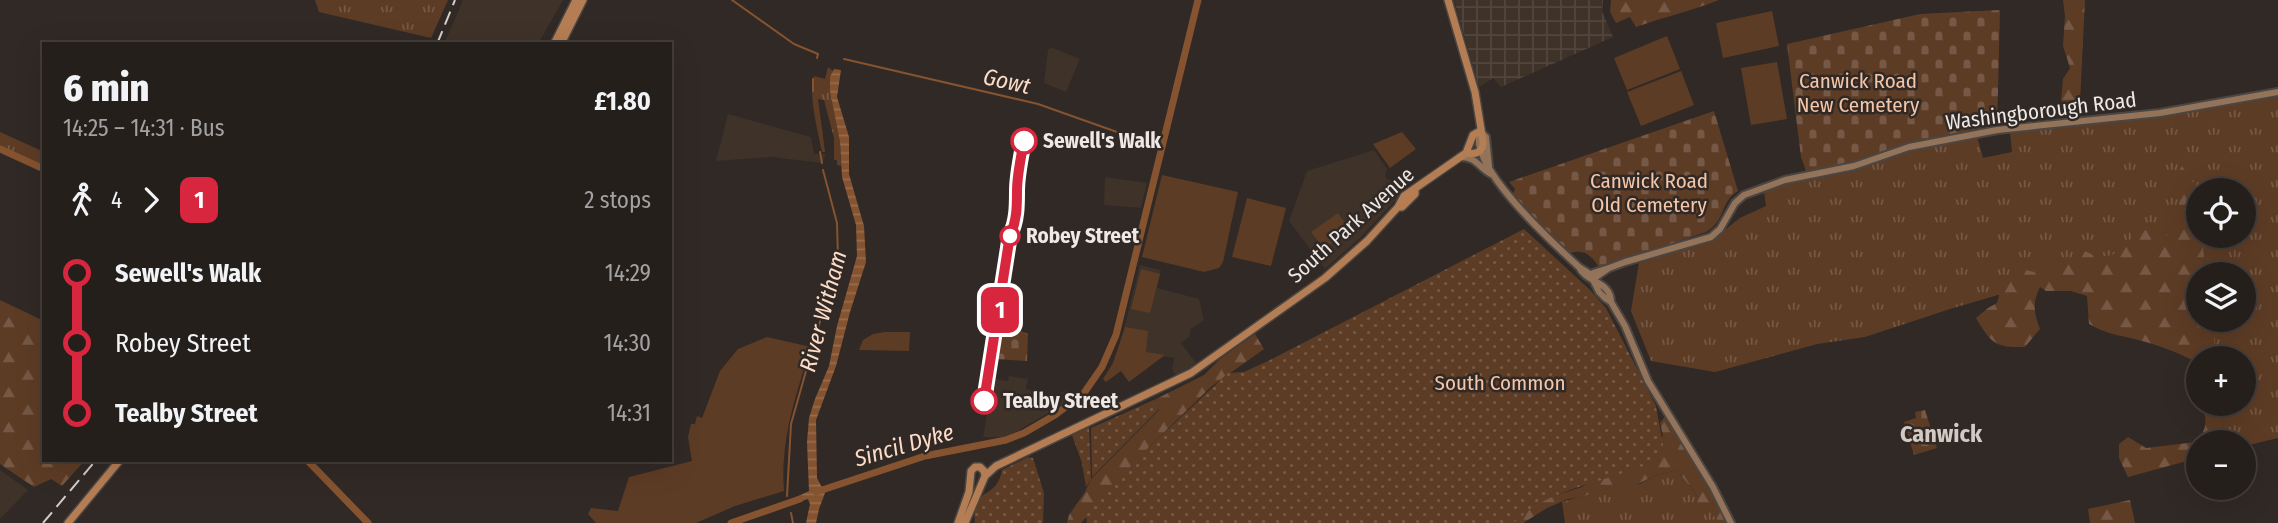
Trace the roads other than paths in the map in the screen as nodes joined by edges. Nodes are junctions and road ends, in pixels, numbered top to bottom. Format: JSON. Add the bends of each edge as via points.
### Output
{"nodes":[{"id":1,"x":576,"y":0,"type":"edge"},
{"id":2,"x":583,"y":0,"type":"edge"},
{"id":3,"x":1448,"y":0,"type":"edge"},
{"id":4,"x":555,"y":42,"type":"edge"},
{"id":5,"x":562,"y":42,"type":"edge"},
{"id":6,"x":2278,"y":92,"type":"edge"},
{"id":7,"x":1480,"y":131,"type":"junction"},
{"id":8,"x":1483,"y":151,"type":"junction"},
{"id":9,"x":1463,"y":155,"type":"junction"},
{"id":10,"x":1493,"y":175,"type":"junction"},
{"id":11,"x":1592,"y":279,"type":"junction"},
{"id":12,"x":118,"y":462,"type":"edge"},
{"id":13,"x":984,"y":474,"type":"junction"},
{"id":14,"x":970,"y":477,"type":"junction"},
{"id":15,"x":68,"y":523,"type":"edge"},
{"id":16,"x":958,"y":523,"type":"edge"},
{"id":17,"x":965,"y":523,"type":"edge"},
{"id":18,"x":1731,"y":523,"type":"edge"}],
"edges":[{"from":1,"to":4,"type":"main road"},
{"from":2,"to":5,"type":"main road"},
{"from":3,"to":7,"type":"main road","via":[[1475,92]]},
{"from":6,"to":11,"type":"main road","name":"Washingborough Road","via":[[2161,113],[1997,130],[1909,147],[1853,166],[1785,180],[1744,195],[1711,237],[1593,273]]},
{"from":7,"to":8,"type":"main road"},
{"from":7,"to":9,"type":"main road"},
{"from":8,"to":9,"type":"main road"},
{"from":8,"to":10,"type":"main road"},
{"from":9,"to":10,"type":"main road"},
{"from":9,"to":13,"type":"main road","name":"South Park Avenue","via":[[1402,198],[1367,241],[1325,278],[1191,373]]},
{"from":10,"to":11,"type":"main road","via":[[1528,217]]},
{"from":11,"to":18,"type":"main road","via":[[1625,326],[1644,373]]},
{"from":12,"to":15,"type":"main road"},
{"from":13,"to":14,"type":"main road","via":[[977,482]]},
{"from":13,"to":14,"type":"main road","via":[[973,468]]},
{"from":13,"to":17,"type":"main road"},
{"from":14,"to":16,"type":"main road"}]}
